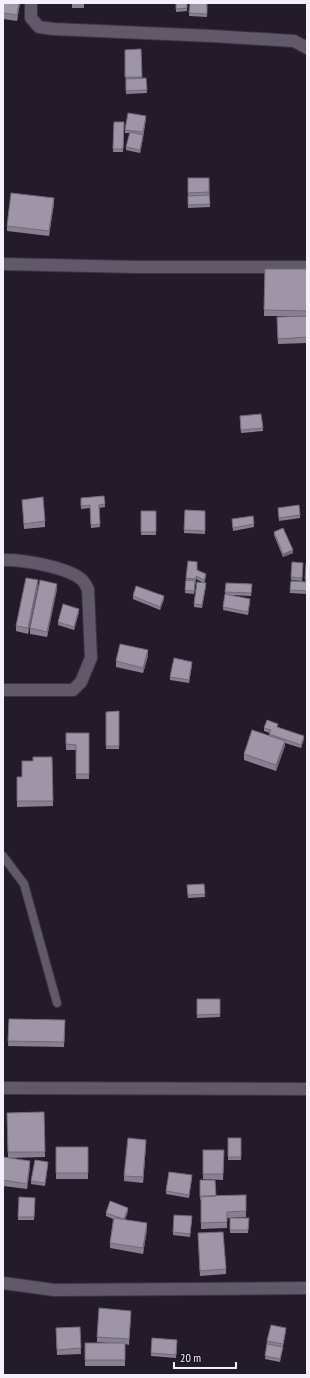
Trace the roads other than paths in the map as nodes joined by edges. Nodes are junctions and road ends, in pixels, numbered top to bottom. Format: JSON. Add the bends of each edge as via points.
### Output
{"nodes":[{"id":1,"x":31,"y":3,"type":"edge"},
{"id":2,"x":307,"y":48,"type":"edge"},
{"id":3,"x":3,"y":264,"type":"edge"},
{"id":4,"x":307,"y":267,"type":"edge"},
{"id":5,"x":3,"y":560,"type":"edge"},
{"id":6,"x":3,"y":690,"type":"edge"},
{"id":7,"x":3,"y":856,"type":"edge"},
{"id":8,"x":57,"y":1002,"type":"dead end"},
{"id":9,"x":3,"y":1088,"type":"edge"},
{"id":10,"x":307,"y":1089,"type":"edge"},
{"id":11,"x":3,"y":1283,"type":"edge"},
{"id":12,"x":307,"y":1288,"type":"edge"}],
"edges":[{"from":1,"to":2,"type":"street","via":[[31,18],[39,27],[294,41]]},
{"from":3,"to":4,"type":"street","via":[[136,268]]},
{"from":5,"to":6,"type":"street","via":[[37,564],[72,573],[82,579],[88,589],[91,658],[81,682],[73,690]]},
{"from":7,"to":8,"type":"lane","via":[[24,884]]},
{"from":9,"to":10,"type":"street"},
{"from":11,"to":12,"type":"street","via":[[54,1290]]}]}
